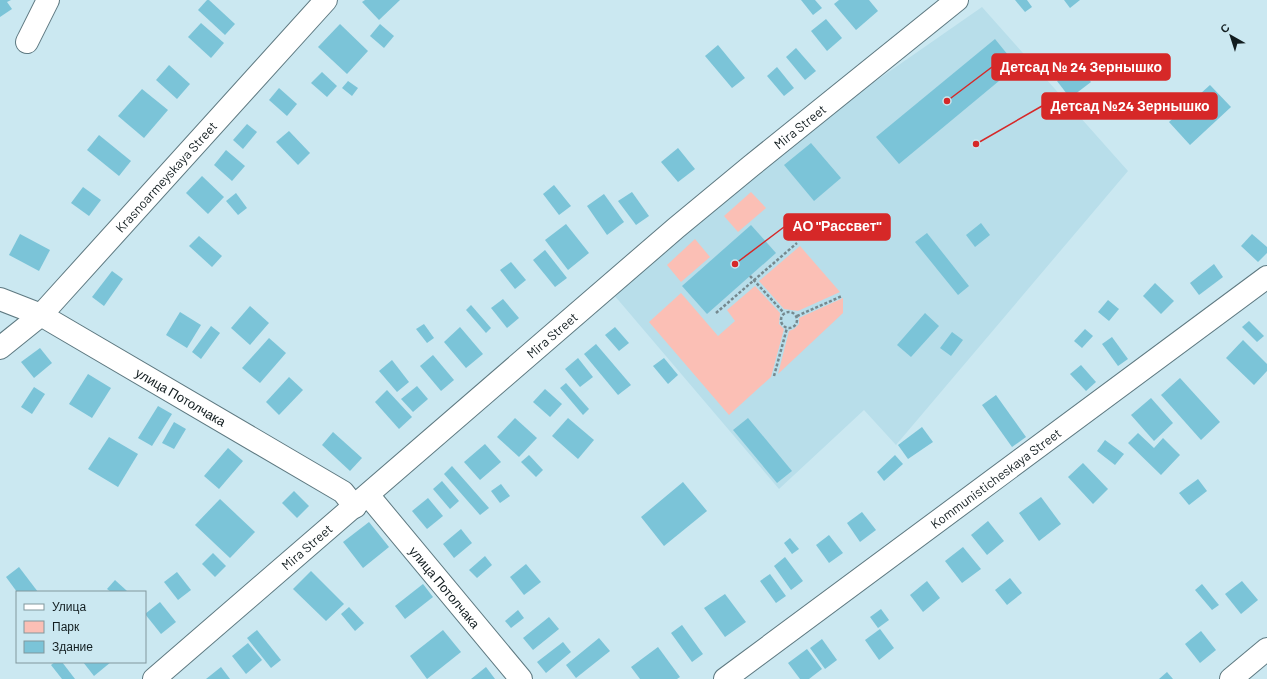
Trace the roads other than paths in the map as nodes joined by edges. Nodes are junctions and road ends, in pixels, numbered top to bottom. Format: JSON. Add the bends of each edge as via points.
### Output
{"nodes":[{"id":1,"x":48,"y":0,"type":"edge"},
{"id":2,"x":326,"y":0,"type":"edge"},
{"id":3,"x":957,"y":0,"type":"edge"},
{"id":4,"x":27,"y":42,"type":"dead end"},
{"id":5,"x":1267,"y":277,"type":"edge"},
{"id":6,"x":0,"y":300,"type":"edge"},
{"id":7,"x":41,"y":315,"type":"junction"},
{"id":8,"x":0,"y":348,"type":"edge"},
{"id":9,"x":361,"y":501,"type":"junction"},
{"id":10,"x":1267,"y":649,"type":"edge"},
{"id":11,"x":154,"y":679,"type":"edge"},
{"id":12,"x":521,"y":679,"type":"edge"},
{"id":13,"x":725,"y":679,"type":"edge"},
{"id":14,"x":1231,"y":679,"type":"edge"}],
"edges":[{"from":1,"to":4,"type":"street"},
{"from":2,"to":7,"type":"street","name":"Krasnoarmeyskaya Street"},
{"from":3,"to":9,"type":"street","name":"Mira Street","via":[[688,219]]},
{"from":5,"to":13,"type":"street","name":"Kommunisticheskaya Street"},
{"from":6,"to":7,"type":"street","name":"улица Потолчака"},
{"from":7,"to":8,"type":"street","name":"Krasnoarmeyskaya Street"},
{"from":7,"to":9,"type":"street","name":"улица Потолчака"},
{"from":9,"to":11,"type":"street","name":"Mira Street"},
{"from":9,"to":12,"type":"street","name":"улица Потолчака"},
{"from":10,"to":14,"type":"street"}]}
